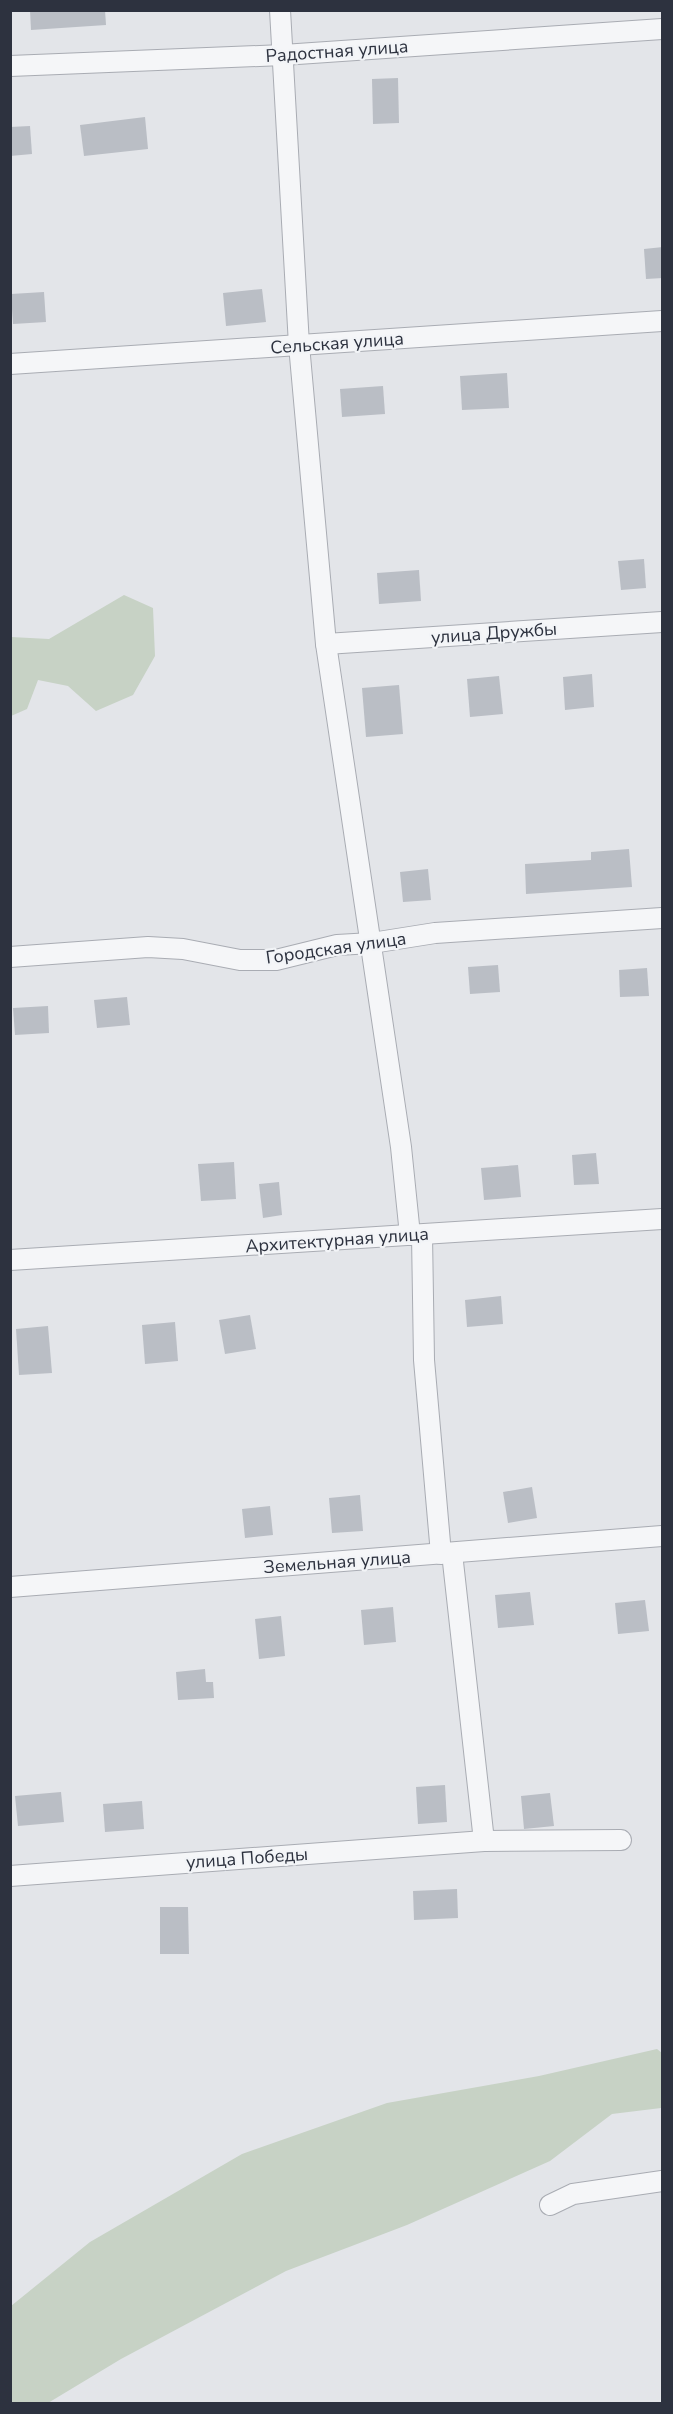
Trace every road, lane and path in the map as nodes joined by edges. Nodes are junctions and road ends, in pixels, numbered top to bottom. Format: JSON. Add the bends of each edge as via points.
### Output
{"nodes":[{"id":1,"x":280,"y":10,"type":"edge"},
{"id":2,"x":663,"y":29,"type":"edge"},
{"id":3,"x":283,"y":55,"type":"junction"},
{"id":4,"x":10,"y":66,"type":"edge"},
{"id":5,"x":663,"y":321,"type":"edge"},
{"id":6,"x":299,"y":345,"type":"junction"},
{"id":7,"x":10,"y":364,"type":"edge"},
{"id":8,"x":663,"y":622,"type":"edge"},
{"id":9,"x":326,"y":644,"type":"junction"},
{"id":10,"x":663,"y":918,"type":"edge"},
{"id":11,"x":372,"y":943,"type":"junction"},
{"id":12,"x":10,"y":957,"type":"edge"},
{"id":13,"x":663,"y":1219,"type":"edge"},
{"id":14,"x":416,"y":1235,"type":"junction"},
{"id":15,"x":10,"y":1260,"type":"edge"},
{"id":16,"x":663,"y":1536,"type":"edge"},
{"id":17,"x":447,"y":1554,"type":"junction"},
{"id":18,"x":10,"y":1587,"type":"edge"},
{"id":19,"x":621,"y":1840,"type":"dead end"},
{"id":20,"x":484,"y":1841,"type":"junction"},
{"id":21,"x":10,"y":1875,"type":"edge"},
{"id":22,"x":663,"y":2181,"type":"edge"},
{"id":23,"x":550,"y":2205,"type":"dead end"}],
"edges":[{"from":1,"to":3,"type":"street"},
{"from":2,"to":3,"type":"street","name":"Радостная улица"},
{"from":3,"to":4,"type":"street","name":"Радостная улица"},
{"from":3,"to":6,"type":"street"},
{"from":5,"to":6,"type":"street","name":"Сельская улица"},
{"from":6,"to":7,"type":"street","name":"Сельская улица"},
{"from":6,"to":9,"type":"street"},
{"from":8,"to":9,"type":"street","name":"улица Дружбы"},
{"from":9,"to":11,"type":"street"},
{"from":10,"to":11,"type":"street","name":"Городская улица","via":[[435,933]]},
{"from":11,"to":12,"type":"street","name":"Городская улица","via":[[337,945],[276,960],[240,960],[148,947]]},
{"from":11,"to":14,"type":"street"},
{"from":13,"to":14,"type":"street","name":"Архитектурная улица"},
{"from":14,"to":15,"type":"street","name":"Архитектурная улица"},
{"from":14,"to":17,"type":"street","via":[[424,1360]]},
{"from":16,"to":17,"type":"street","name":"Земельная улица"},
{"from":17,"to":18,"type":"street","name":"Земельная улица"},
{"from":17,"to":20,"type":"street"},
{"from":19,"to":20,"type":"street","name":"улица Победы"},
{"from":20,"to":21,"type":"street","name":"улица Победы"},
{"from":22,"to":23,"type":"street","via":[[573,2194]]}]}
